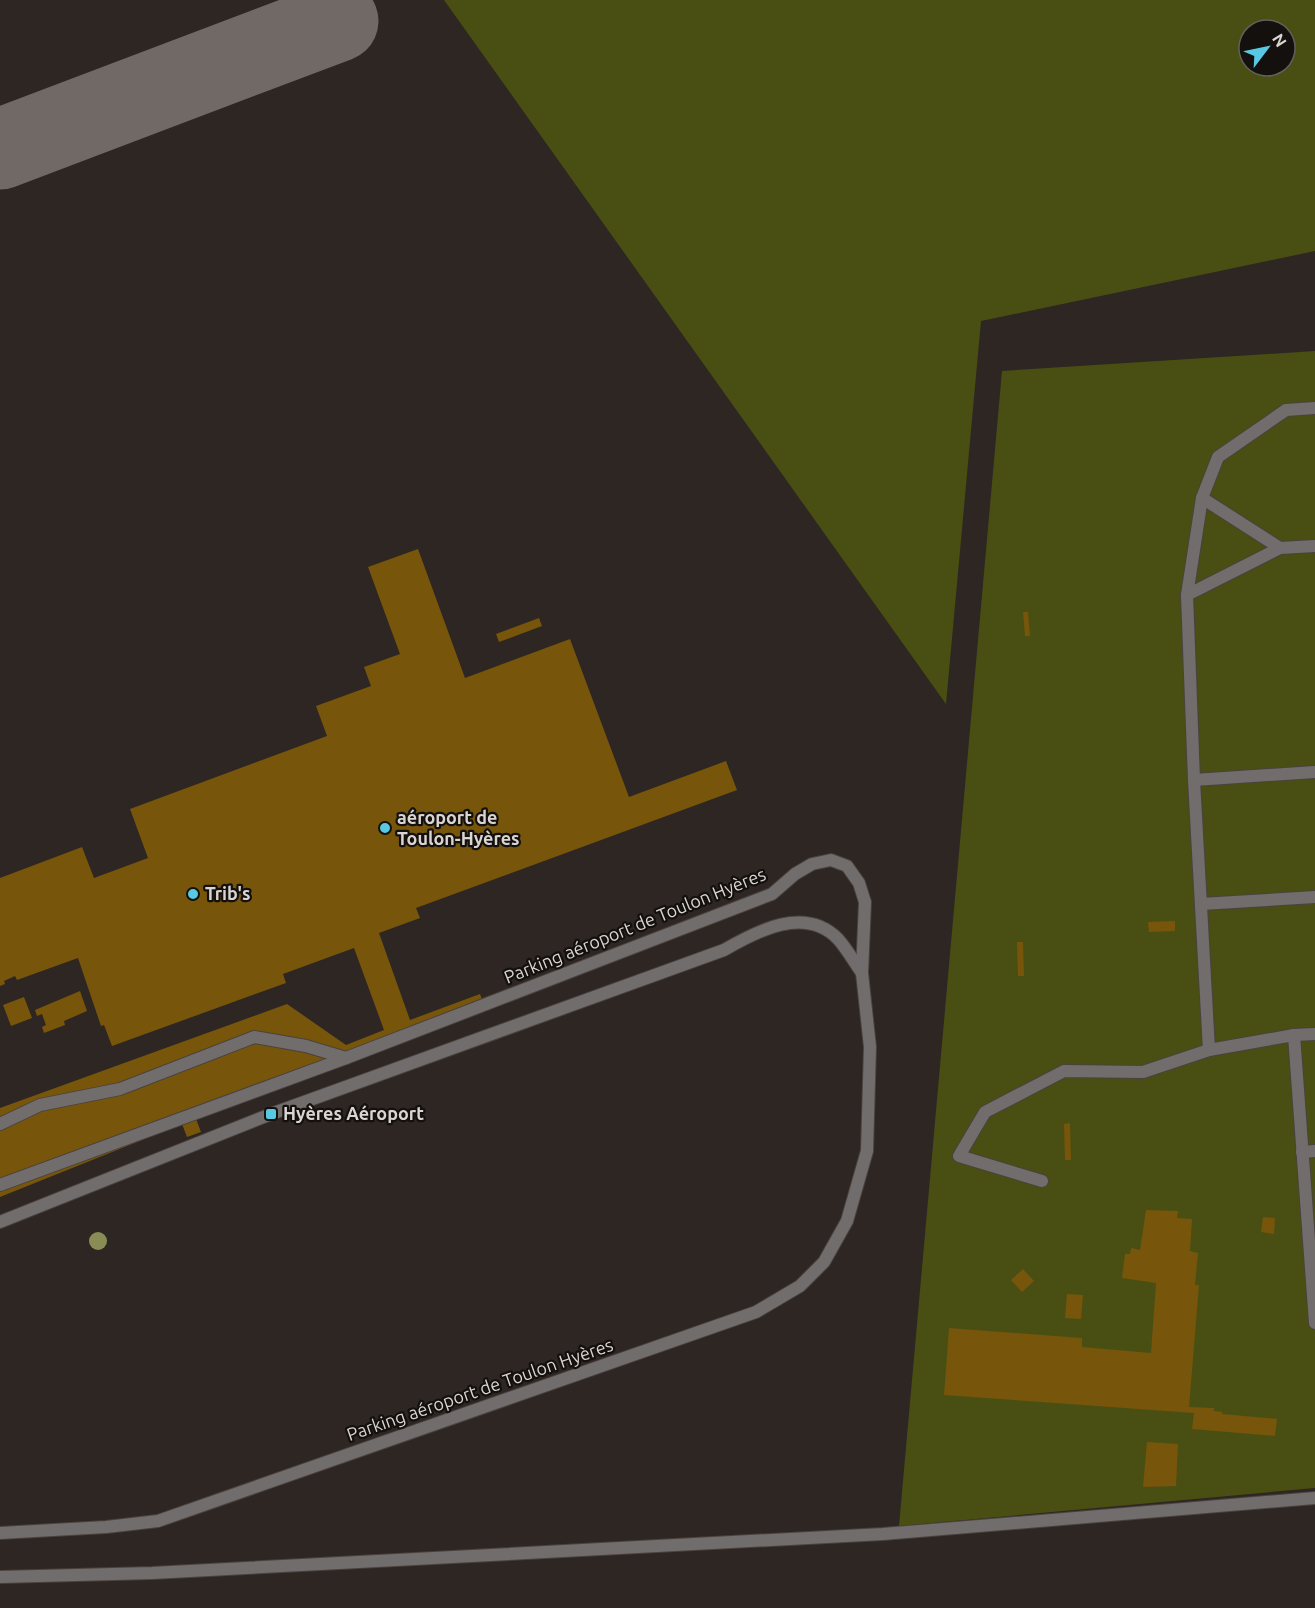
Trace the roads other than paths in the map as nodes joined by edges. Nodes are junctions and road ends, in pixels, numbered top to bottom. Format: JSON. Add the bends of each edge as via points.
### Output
{"nodes":[{"id":1,"x":1315,"y":408,"type":"edge"},
{"id":2,"x":1202,"y":498,"type":"junction"},
{"id":3,"x":1315,"y":546,"type":"edge"},
{"id":4,"x":1280,"y":548,"type":"junction"},
{"id":5,"x":1187,"y":595,"type":"junction"},
{"id":6,"x":1315,"y":772,"type":"edge"},
{"id":7,"x":1194,"y":780,"type":"junction"},
{"id":8,"x":1315,"y":897,"type":"edge"},
{"id":9,"x":1201,"y":904,"type":"junction"},
{"id":10,"x":862,"y":973,"type":"junction"},
{"id":11,"x":1315,"y":1034,"type":"edge"},
{"id":12,"x":1294,"y":1035,"type":"junction"},
{"id":13,"x":1209,"y":1050,"type":"junction"},
{"id":14,"x":346,"y":1058,"type":"junction"},
{"id":15,"x":0,"y":1124,"type":"edge"},
{"id":16,"x":1309,"y":1152,"type":"edge"},
{"id":17,"x":1042,"y":1181,"type":"dead end"},
{"id":18,"x":0,"y":1185,"type":"edge"},
{"id":19,"x":0,"y":1222,"type":"edge"},
{"id":20,"x":1313,"y":1279,"type":"edge"},
{"id":21,"x":1315,"y":1323,"type":"edge"},
{"id":22,"x":1315,"y":1498,"type":"edge"},
{"id":23,"x":0,"y":1533,"type":"edge"},
{"id":24,"x":0,"y":1577,"type":"edge"}],
"edges":[{"from":1,"to":2,"type":"lane","via":[[1286,410],[1218,457]]},
{"from":2,"to":4,"type":"lane"},
{"from":2,"to":5,"type":"lane"},
{"from":3,"to":4,"type":"lane"},
{"from":4,"to":5,"type":"lane"},
{"from":5,"to":7,"type":"lane"},
{"from":6,"to":7,"type":"lane"},
{"from":7,"to":9,"type":"lane"},
{"from":8,"to":9,"type":"lane"},
{"from":9,"to":13,"type":"lane"},
{"from":10,"to":14,"type":"lane","name":"Parking aéroport de Toulon Hyères","via":[[865,902],[859,883],[847,866],[831,860],[812,864],[772,894]]},
{"from":10,"to":19,"type":"lane","via":[[837,938],[817,924],[789,922],[758,930],[724,950],[271,1114]]},
{"from":10,"to":23,"type":"lane","name":"Parking aéroport de Toulon Hyères","via":[[870,1047],[867,1151],[847,1221],[824,1262],[800,1286],[756,1312],[158,1521]]},
{"from":11,"to":12,"type":"lane"},
{"from":12,"to":13,"type":"lane"},
{"from":12,"to":16,"type":"lane"},
{"from":13,"to":17,"type":"lane","via":[[1143,1072],[1064,1071],[985,1112],[959,1156]]},
{"from":14,"to":15,"type":"lane","via":[[254,1037],[120,1089],[40,1105]]},
{"from":14,"to":18,"type":"lane","name":"Parking aéroport de Toulon Hyères"},
{"from":16,"to":20,"type":"lane"},
{"from":20,"to":21,"type":"lane"},
{"from":22,"to":24,"type":"lane","via":[[883,1534],[152,1574]]}]}
